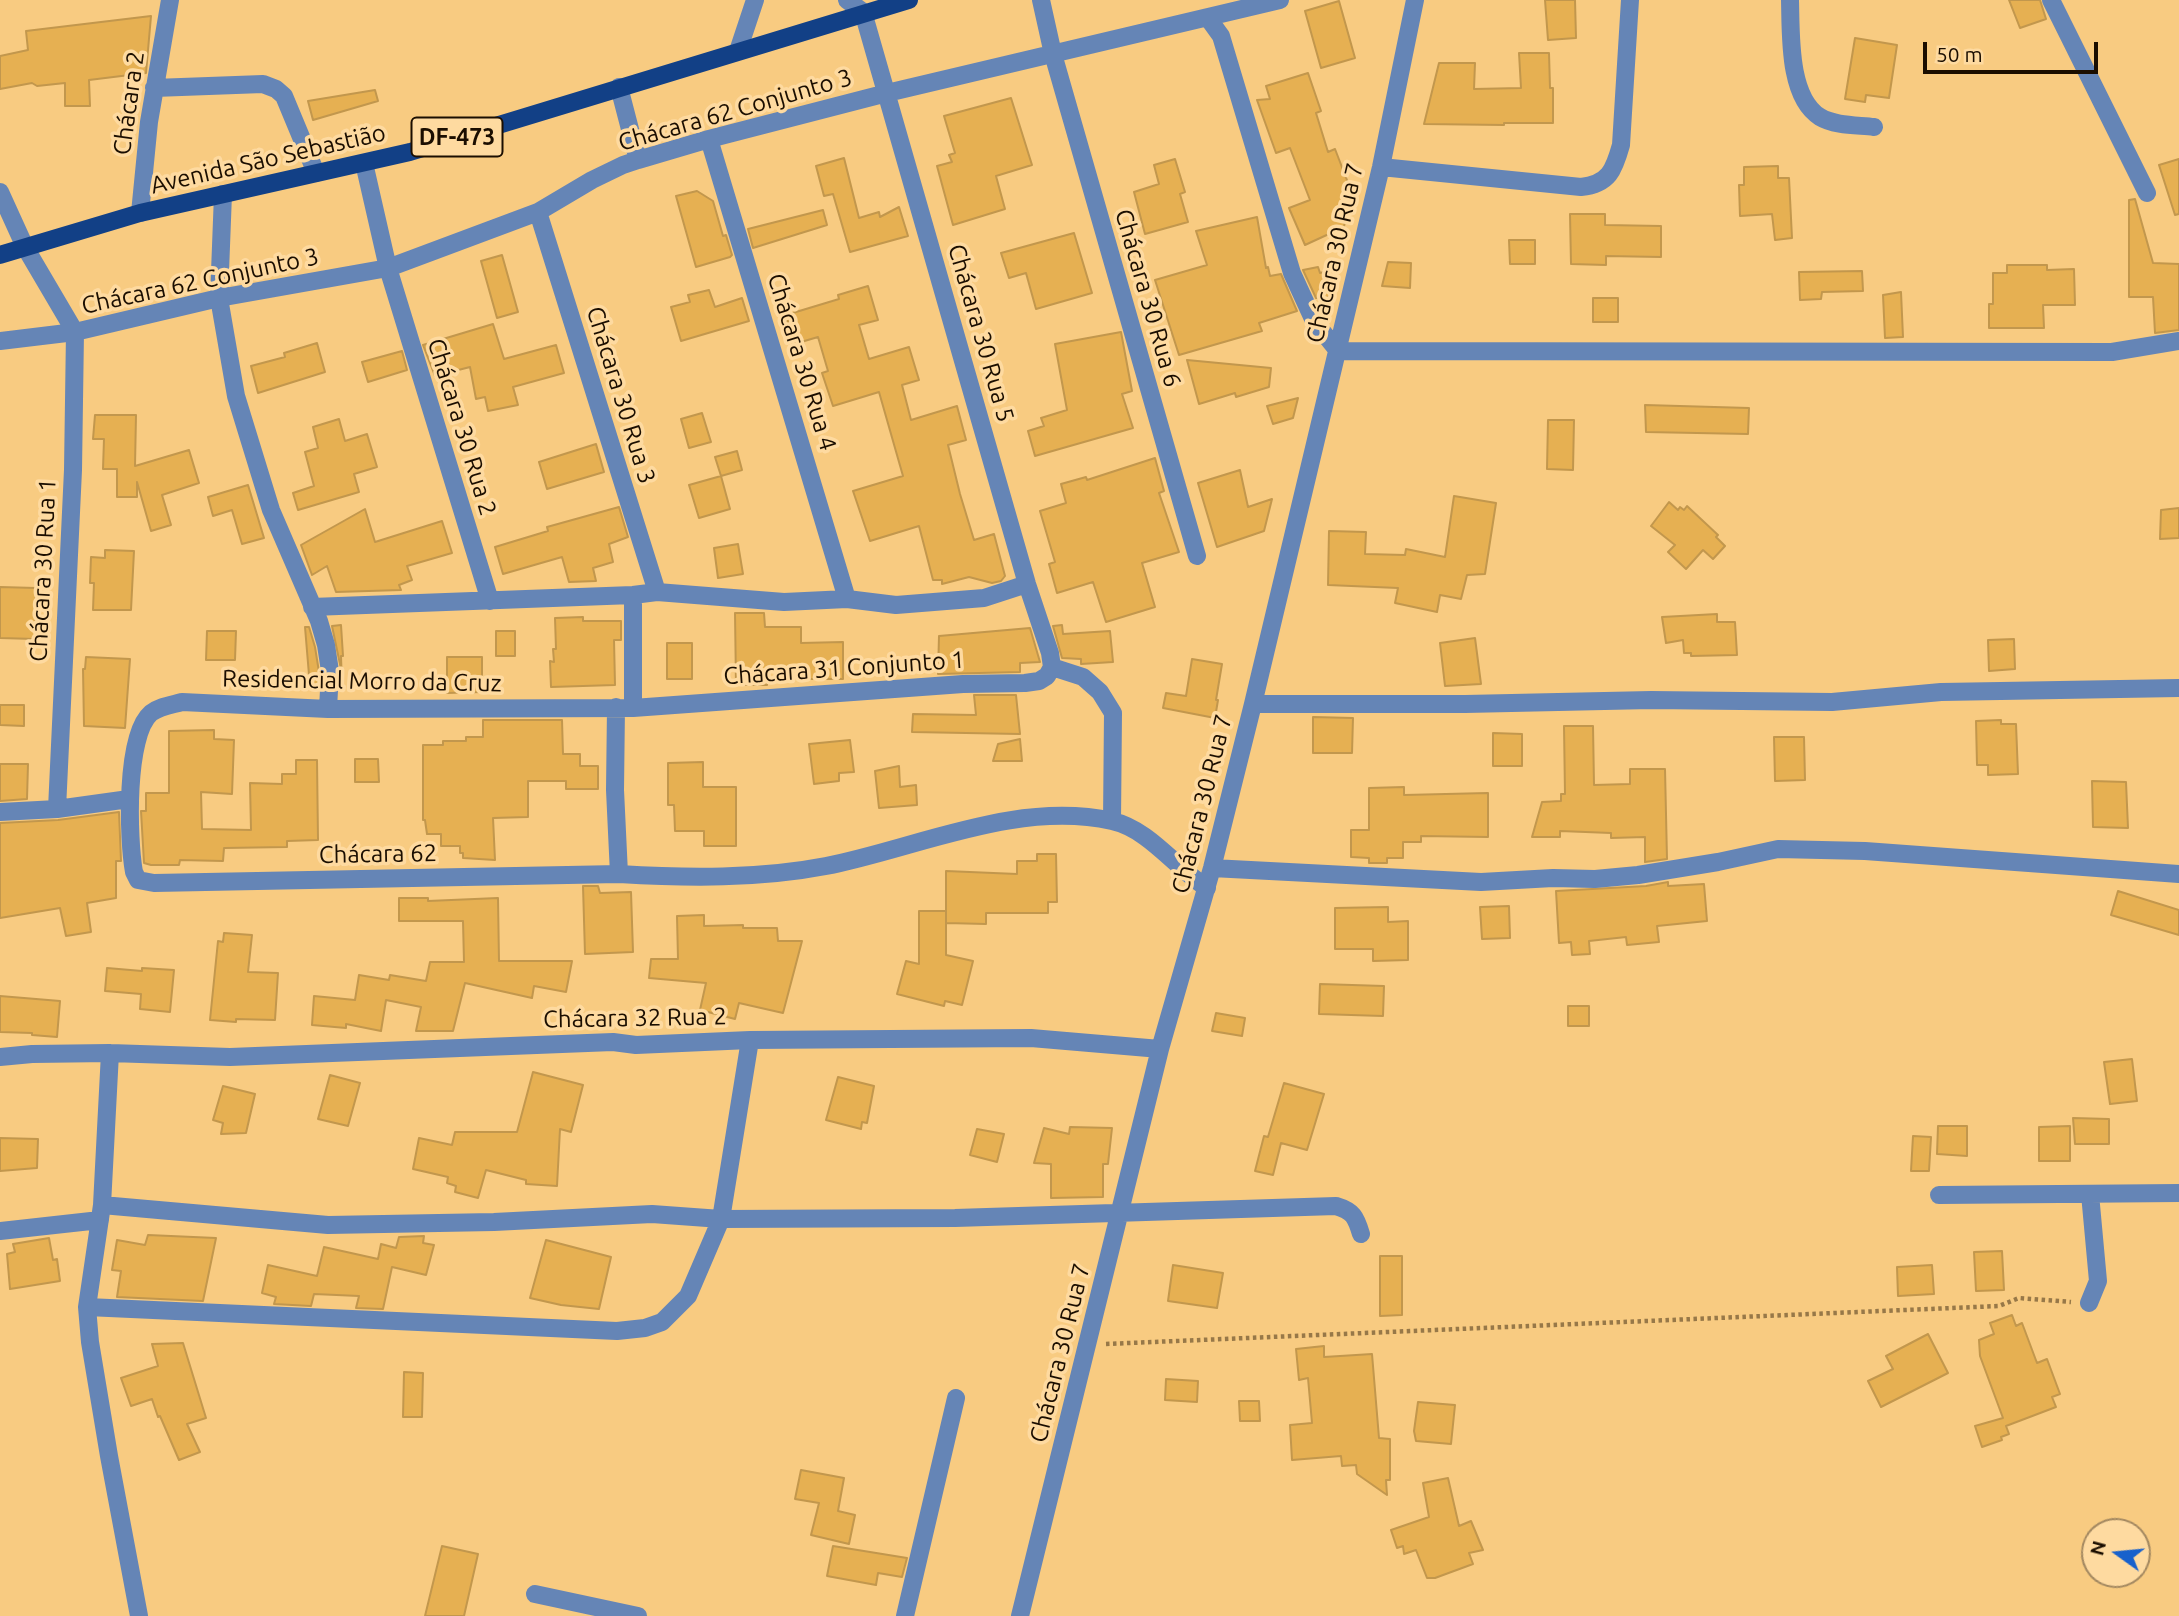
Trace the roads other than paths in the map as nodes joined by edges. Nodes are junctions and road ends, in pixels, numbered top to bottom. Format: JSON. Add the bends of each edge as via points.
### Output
{"nodes":[{"id":1,"x":170,"y":0,"type":"edge"},
{"id":2,"x":755,"y":0,"type":"edge"},
{"id":3,"x":847,"y":0,"type":"edge"},
{"id":4,"x":909,"y":0,"type":"edge"},
{"id":5,"x":1041,"y":0,"type":"edge"},
{"id":6,"x":1280,"y":0,"type":"edge"},
{"id":7,"x":1415,"y":0,"type":"edge"},
{"id":8,"x":1630,"y":0,"type":"edge"},
{"id":9,"x":1790,"y":0,"type":"edge"},
{"id":10,"x":2050,"y":0,"type":"edge"},
{"id":11,"x":863,"y":12,"type":"junction"},
{"id":12,"x":1208,"y":19,"type":"junction"},
{"id":13,"x":738,"y":51,"type":"junction"},
{"id":14,"x":1053,"y":54,"type":"junction"},
{"id":15,"x":620,"y":87,"type":"junction"},
{"id":16,"x":155,"y":88,"type":"junction"},
{"id":17,"x":887,"y":93,"type":"junction"},
{"id":18,"x":1874,"y":127,"type":"dead end"},
{"id":19,"x":709,"y":139,"type":"junction"},
{"id":20,"x":638,"y":160,"type":"junction"},
{"id":21,"x":364,"y":163,"type":"junction"},
{"id":22,"x":1381,"y":167,"type":"junction"},
{"id":23,"x":316,"y":173,"type":"junction"},
{"id":24,"x":0,"y":192,"type":"edge"},
{"id":25,"x":2147,"y":193,"type":"dead end"},
{"id":26,"x":223,"y":194,"type":"junction"},
{"id":27,"x":538,"y":212,"type":"junction"},
{"id":28,"x":140,"y":213,"type":"junction"},
{"id":29,"x":25,"y":247,"type":"junction"},
{"id":30,"x":0,"y":255,"type":"edge"},
{"id":31,"x":388,"y":268,"type":"junction"},
{"id":32,"x":219,"y":299,"type":"junction"},
{"id":33,"x":75,"y":332,"type":"junction"},
{"id":34,"x":0,"y":341,"type":"edge"},
{"id":35,"x":2179,"y":341,"type":"edge"},
{"id":36,"x":1338,"y":351,"type":"junction"},
{"id":37,"x":1197,"y":555,"type":"dead end"},
{"id":38,"x":1027,"y":584,"type":"junction"},
{"id":39,"x":657,"y":592,"type":"junction"},
{"id":40,"x":633,"y":595,"type":"junction"},
{"id":41,"x":847,"y":599,"type":"junction"},
{"id":42,"x":490,"y":601,"type":"junction"},
{"id":43,"x":312,"y":607,"type":"junction"},
{"id":44,"x":1052,"y":667,"type":"junction"},
{"id":45,"x":2179,"y":688,"type":"edge"},
{"id":46,"x":1253,"y":704,"type":"junction"},
{"id":47,"x":624,"y":707,"type":"junction"},
{"id":48,"x":328,"y":709,"type":"junction"},
{"id":49,"x":129,"y":799,"type":"junction"},
{"id":50,"x":57,"y":810,"type":"junction"},
{"id":51,"x":0,"y":813,"type":"edge"},
{"id":52,"x":1112,"y":821,"type":"junction"},
{"id":53,"x":1213,"y":868,"type":"junction"},
{"id":54,"x":619,"y":874,"type":"junction"},
{"id":55,"x":2179,"y":874,"type":"edge"},
{"id":56,"x":138,"y":880,"type":"joint"},
{"id":57,"x":1207,"y":888,"type":"junction"},
{"id":58,"x":750,"y":1040,"type":"junction"},
{"id":59,"x":1160,"y":1049,"type":"junction"},
{"id":60,"x":110,"y":1053,"type":"junction"},
{"id":61,"x":0,"y":1057,"type":"edge"},
{"id":62,"x":2179,"y":1193,"type":"edge"},
{"id":63,"x":2090,"y":1194,"type":"junction"},
{"id":64,"x":1939,"y":1195,"type":"dead end"},
{"id":65,"x":101,"y":1213,"type":"junction"},
{"id":66,"x":1120,"y":1213,"type":"junction"},
{"id":67,"x":722,"y":1219,"type":"junction"},
{"id":68,"x":0,"y":1231,"type":"edge"},
{"id":69,"x":1361,"y":1234,"type":"dead end"},
{"id":70,"x":2089,"y":1303,"type":"road end"},
{"id":71,"x":87,"y":1307,"type":"junction"},
{"id":72,"x":956,"y":1398,"type":"dead end"},
{"id":73,"x":535,"y":1594,"type":"dead end"},
{"id":74,"x":139,"y":1616,"type":"edge"},
{"id":75,"x":638,"y":1616,"type":"edge"},
{"id":76,"x":905,"y":1616,"type":"edge"},
{"id":77,"x":1020,"y":1616,"type":"edge"}],
"edges":[{"from":1,"to":16,"type":"street","name":"Chácara 2"},
{"from":2,"to":13,"type":"street"},
{"from":3,"to":11,"type":"street"},
{"from":4,"to":11,"type":"main road","name":"Avenida São Sebastião","number":"DF-473"},
{"from":5,"to":14,"type":"street","name":"Chácara 30 Rua 6"},
{"from":6,"to":12,"type":"street"},
{"from":7,"to":22,"type":"street","name":"Chácara 30 Rua 7"},
{"from":8,"to":22,"type":"street","via":[[1622,145],[1616,165],[1596,186]]},
{"from":9,"to":18,"type":"street","via":[[1792,59],[1805,104],[1822,118]]},
{"from":10,"to":25,"type":"street"},
{"from":11,"to":13,"type":"main road","name":"Avenida São Sebastião","number":"DF-473"},
{"from":11,"to":17,"type":"street","name":"Chácara 30 Rua 5"},
{"from":12,"to":14,"type":"street","name":"Chácara 62 Conjunto 3"},
{"from":12,"to":36,"type":"street","via":[[1222,36],[1292,273],[1314,321]]},
{"from":13,"to":15,"type":"main road","name":"Avenida São Sebastião","number":"DF-473"},
{"from":14,"to":17,"type":"street","name":"Chácara 62 Conjunto 3"},
{"from":14,"to":37,"type":"street","name":"Chácara 30 Rua 6"},
{"from":15,"to":20,"type":"street"},
{"from":15,"to":21,"type":"main road","name":"Avenida São Sebastião","number":"DF-473"},
{"from":16,"to":23,"type":"street","via":[[263,84],[276,89],[284,96]]},
{"from":16,"to":28,"type":"street","name":"Chácara 2"},
{"from":17,"to":19,"type":"street","name":"Chácara 62 Conjunto 3"},
{"from":17,"to":38,"type":"street","name":"Chácara 30 Rua 5"},
{"from":19,"to":20,"type":"street","name":"Chácara 62 Conjunto 3"},
{"from":19,"to":41,"type":"street","name":"Chácara 30 Rua 4"},
{"from":20,"to":27,"type":"street","name":"Chácara 62 Conjunto 3"},
{"from":21,"to":23,"type":"main road","name":"Avenida São Sebastião","number":"DF-473"},
{"from":21,"to":31,"type":"street","name":"Chácara 30 Rua 2"},
{"from":22,"to":36,"type":"street","name":"Chácara 30 Rua 7"},
{"from":23,"to":26,"type":"main road","name":"Avenida São Sebastião","number":"DF-473"},
{"from":24,"to":29,"type":"street"},
{"from":26,"to":28,"type":"main road","name":"Avenida São Sebastião","number":"DF-473"},
{"from":26,"to":32,"type":"street"},
{"from":27,"to":31,"type":"street","name":"Chácara 62 Conjunto 3"},
{"from":27,"to":39,"type":"street","name":"Chácara 30 Rua 3"},
{"from":28,"to":29,"type":"main road","name":"Avenida São Sebastião","number":"DF-473"},
{"from":29,"to":30,"type":"main road","name":"Avenida São Sebastião","number":"DF-473"},
{"from":29,"to":33,"type":"street"},
{"from":31,"to":32,"type":"street","name":"Chácara 62 Conjunto 3"},
{"from":31,"to":42,"type":"street","name":"Chácara 30 Rua 2"},
{"from":32,"to":33,"type":"street","name":"Chácara 62 Conjunto 3"},
{"from":32,"to":43,"type":"street","via":[[236,396],[271,510]]},
{"from":33,"to":34,"type":"street","name":"Chácara 62 Conjunto 3"},
{"from":33,"to":50,"type":"street","name":"Chácara 30 Rua 1","via":[[74,470]]},
{"from":35,"to":36,"type":"street","via":[[2112,352]]},
{"from":36,"to":46,"type":"street","name":"Chácara 30 Rua 7"},
{"from":38,"to":41,"type":"street","via":[[984,598],[940,603],[896,605]]},
{"from":38,"to":44,"type":"street","name":"Chácara 30 Rua 5"},
{"from":39,"to":40,"type":"street"},
{"from":39,"to":41,"type":"street","via":[[784,602]]},
{"from":40,"to":42,"type":"street"},
{"from":40,"to":47,"type":"street"},
{"from":42,"to":43,"type":"street"},
{"from":43,"to":48,"type":"street","via":[[326,645]]},
{"from":44,"to":47,"type":"street","name":"Chácara 31 Conjunto 1","via":[[1039,681]]},
{"from":44,"to":52,"type":"street","via":[[1083,677],[1113,713]]},
{"from":45,"to":46,"type":"street","via":[[1941,692],[1832,702]]},
{"from":46,"to":53,"type":"street","name":"Chácara 30 Rua 7"},
{"from":47,"to":48,"type":"street","name":"Residencial Morro da Cruz"},
{"from":47,"to":54,"type":"street","via":[[615,790]]},
{"from":48,"to":49,"type":"street","name":"Residencial Morro da Cruz","via":[[182,702],[161,707],[142,725]]},
{"from":49,"to":50,"type":"street"},
{"from":49,"to":56,"type":"street","name":"Residencial Morro da Cruz"},
{"from":50,"to":51,"type":"street"},
{"from":52,"to":54,"type":"street","via":[[1054,815],[775,873]]},
{"from":52,"to":57,"type":"street","via":[[1132,828]]},
{"from":53,"to":55,"type":"street","via":[[1481,882],[1595,879],[1778,849]]},
{"from":53,"to":57,"type":"street","name":"Chácara 30 Rua 7"},
{"from":54,"to":56,"type":"street","name":"Chácara 62"},
{"from":57,"to":59,"type":"street","name":"Chácara 30 Rua 7"},
{"from":58,"to":59,"type":"street","name":"Chácara 32 Rua 2","via":[[1031,1038]]},
{"from":58,"to":60,"type":"street","name":"Chácara 32 Rua 2","via":[[230,1057]]},
{"from":58,"to":67,"type":"street"},
{"from":59,"to":66,"type":"street","name":"Chácara 30 Rua 7"},
{"from":60,"to":61,"type":"street","name":"Chácara 32 Rua 2"},
{"from":60,"to":65,"type":"street"},
{"from":62,"to":63,"type":"street"},
{"from":63,"to":64,"type":"street"},
{"from":63,"to":70,"type":"street","via":[[2098,1281]]},
{"from":65,"to":67,"type":"street","via":[[328,1225],[652,1214]]},
{"from":65,"to":68,"type":"street"},
{"from":65,"to":71,"type":"street"},
{"from":66,"to":67,"type":"street"},
{"from":66,"to":69,"type":"street","via":[[1336,1206],[1350,1210]]},
{"from":66,"to":77,"type":"street","name":"Chácara 30 Rua 7"},
{"from":67,"to":71,"type":"street","via":[[688,1296],[662,1322],[645,1328]]},
{"from":71,"to":74,"type":"street"},
{"from":72,"to":76,"type":"street"},
{"from":73,"to":75,"type":"street"}]}
